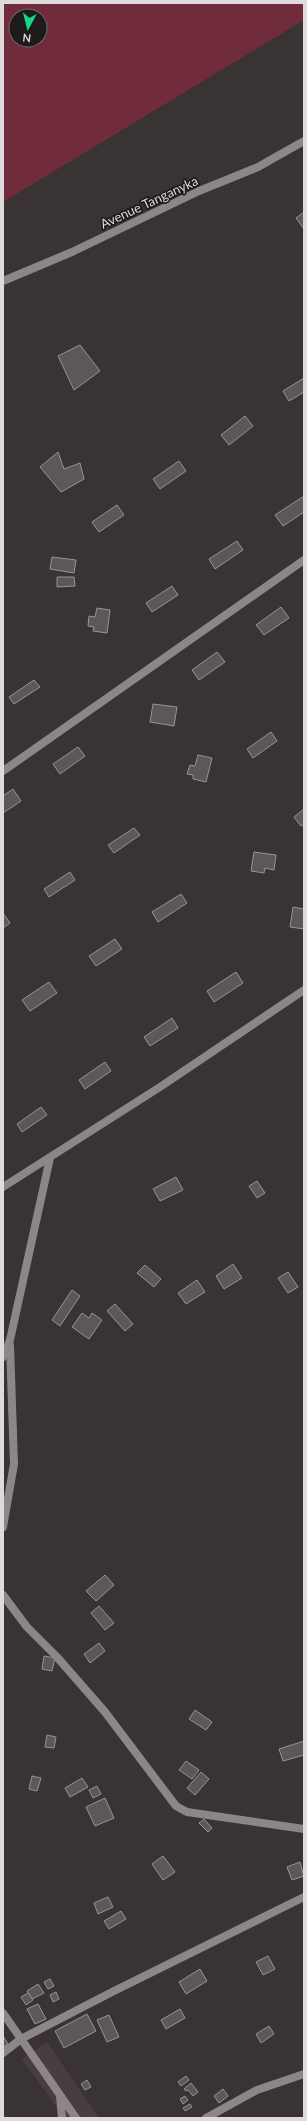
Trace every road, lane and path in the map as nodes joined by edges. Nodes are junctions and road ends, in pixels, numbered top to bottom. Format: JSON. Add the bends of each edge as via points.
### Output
{"nodes":[{"id":1,"x":304,"y":141,"type":"edge"},
{"id":2,"x":3,"y":281,"type":"edge"},
{"id":3,"x":304,"y":560,"type":"edge"},
{"id":4,"x":3,"y":770,"type":"edge"},
{"id":5,"x":304,"y":990,"type":"edge"},
{"id":6,"x":50,"y":1158,"type":"junction"},
{"id":7,"x":3,"y":1187,"type":"edge"},
{"id":8,"x":10,"y":1340,"type":"junction"},
{"id":9,"x":3,"y":1357,"type":"edge"},
{"id":10,"x":3,"y":1527,"type":"edge"},
{"id":11,"x":3,"y":1594,"type":"edge"},
{"id":12,"x":304,"y":1829,"type":"edge"},
{"id":13,"x":304,"y":1897,"type":"edge"},
{"id":14,"x":3,"y":2014,"type":"edge"},
{"id":15,"x":21,"y":2040,"type":"junction"},
{"id":16,"x":3,"y":2053,"type":"edge"},
{"id":17,"x":304,"y":2074,"type":"edge"},
{"id":18,"x":60,"y":2096,"type":"junction"},
{"id":19,"x":62,"y":2118,"type":"edge"},
{"id":20,"x":76,"y":2118,"type":"edge"},
{"id":21,"x":206,"y":2118,"type":"edge"}],
"edges":[{"from":1,"to":2,"type":"street","name":"Avenue Tanganyka","via":[[258,167],[199,191],[72,252]]},
{"from":3,"to":4,"type":"street"},
{"from":5,"to":6,"type":"street"},
{"from":6,"to":7,"type":"street"},
{"from":6,"to":8,"type":"street"},
{"from":8,"to":9,"type":"street"},
{"from":8,"to":10,"type":"street","via":[[14,1464]]},
{"from":11,"to":12,"type":"street","via":[[27,1627],[105,1712],[176,1806],[193,1813]]},
{"from":13,"to":15,"type":"street"},
{"from":14,"to":15,"type":"street"},
{"from":15,"to":16,"type":"street"},
{"from":15,"to":18,"type":"street"},
{"from":17,"to":21,"type":"street","via":[[257,2090]]},
{"from":18,"to":19,"type":"street"},
{"from":18,"to":20,"type":"street"}]}
